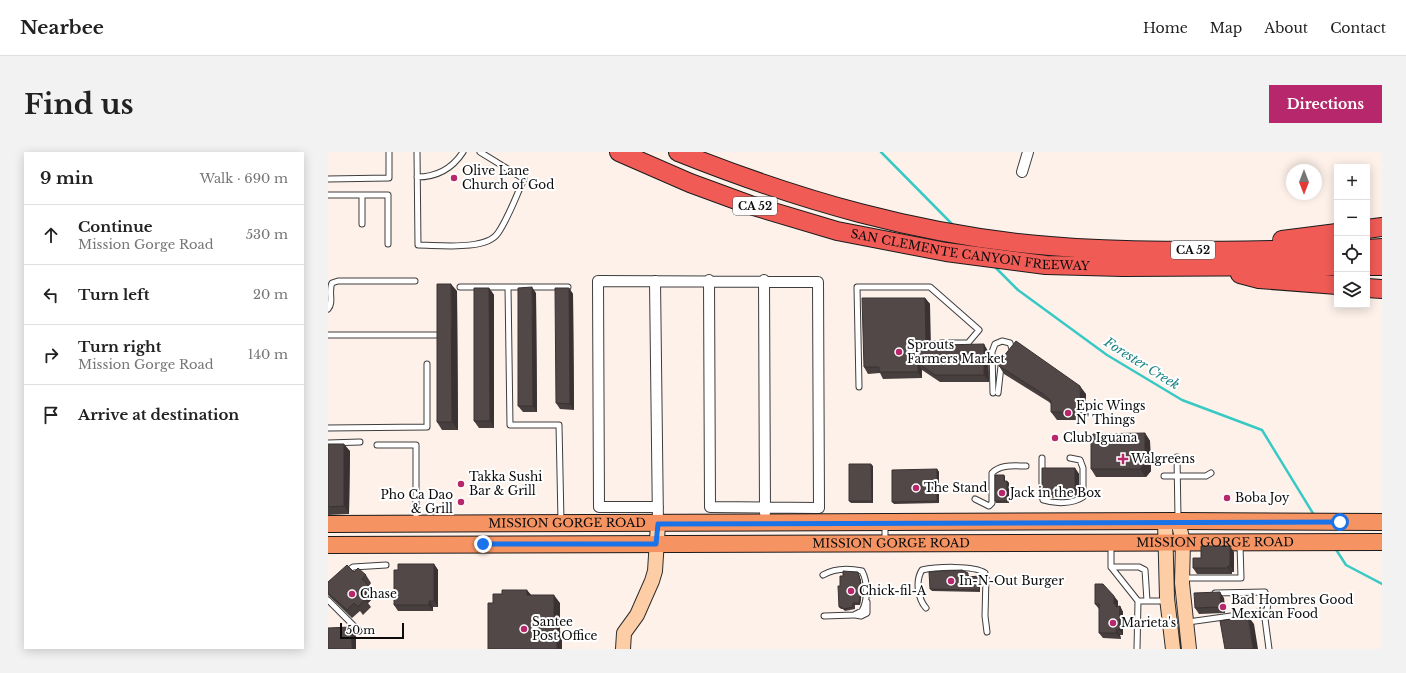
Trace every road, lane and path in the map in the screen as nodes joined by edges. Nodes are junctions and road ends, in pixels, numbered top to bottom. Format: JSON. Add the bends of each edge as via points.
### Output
{"nodes":[{"id":1,"x":389,"y":152,"type":"edge"},
{"id":2,"x":417,"y":152,"type":"edge"},
{"id":3,"x":463,"y":152,"type":"edge"},
{"id":4,"x":480,"y":152,"type":"edge"},
{"id":5,"x":619,"y":152,"type":"edge"},
{"id":6,"x":678,"y":152,"type":"edge"},
{"id":7,"x":1028,"y":152,"type":"edge"},
{"id":8,"x":1022,"y":172,"type":"dead end"},
{"id":9,"x":417,"y":176,"type":"junction"},
{"id":10,"x":328,"y":178,"type":"edge"},
{"id":11,"x":328,"y":195,"type":"edge"},
{"id":12,"x":362,"y":195,"type":"junction"},
{"id":13,"x":362,"y":224,"type":"dead end"},
{"id":14,"x":1382,"y":227,"type":"edge"},
{"id":15,"x":1370,"y":229,"type":"edge"},
{"id":16,"x":1334,"y":233,"type":"edge"},
{"id":17,"x":388,"y":244,"type":"dead end"},
{"id":18,"x":1382,"y":248,"type":"edge"},
{"id":19,"x":1334,"y":249,"type":"edge"},
{"id":20,"x":1370,"y":249,"type":"edge"},
{"id":21,"x":1202,"y":250,"type":"junction"},
{"id":22,"x":1334,"y":266,"type":"edge"},
{"id":23,"x":1370,"y":266,"type":"edge"},
{"id":24,"x":1382,"y":266,"type":"edge"},
{"id":25,"x":1216,"y":267,"type":"junction"},
{"id":26,"x":414,"y":280,"type":"dead end"},
{"id":27,"x":655,"y":280,"type":"junction"},
{"id":28,"x":709,"y":280,"type":"junction"},
{"id":29,"x":764,"y":280,"type":"junction"},
{"id":30,"x":1334,"y":285,"type":"edge"},
{"id":31,"x":460,"y":287,"type":"dead end"},
{"id":32,"x":508,"y":287,"type":"junction"},
{"id":33,"x":568,"y":287,"type":"edge"},
{"id":34,"x":1370,"y":288,"type":"edge"},
{"id":35,"x":1382,"y":289,"type":"edge"},
{"id":36,"x":328,"y":309,"type":"edge"},
{"id":37,"x":328,"y":335,"type":"edge"},
{"id":38,"x":436,"y":335,"type":"edge"},
{"id":39,"x":941,"y":343,"type":"edge"},
{"id":40,"x":1012,"y":356,"type":"edge"},
{"id":41,"x":1007,"y":362,"type":"edge"},
{"id":42,"x":427,"y":364,"type":"dead end"},
{"id":43,"x":859,"y":387,"type":"dead end"},
{"id":44,"x":328,"y":428,"type":"edge"},
{"id":45,"x":360,"y":442,"type":"dead end"},
{"id":46,"x":328,"y":443,"type":"edge"},
{"id":47,"x":377,"y":445,"type":"dead end"},
{"id":48,"x":1177,"y":457,"type":"dead end"},
{"id":49,"x":1042,"y":458,"type":"dead end"},
{"id":50,"x":1070,"y":458,"type":"dead end"},
{"id":51,"x":1026,"y":466,"type":"dead end"},
{"id":52,"x":1212,"y":473,"type":"dead end"},
{"id":53,"x":1164,"y":476,"type":"dead end"},
{"id":54,"x":1177,"y":476,"type":"junction"},
{"id":55,"x":976,"y":499,"type":"dead end"},
{"id":56,"x":658,"y":507,"type":"junction"},
{"id":57,"x":765,"y":515,"type":"junction"},
{"id":58,"x":884,"y":522,"type":"junction"},
{"id":59,"x":1172,"y":522,"type":"junction"},
{"id":60,"x":1382,"y":522,"type":"edge"},
{"id":61,"x":328,"y":524,"type":"edge"},
{"id":62,"x":416,"y":524,"type":"junction"},
{"id":63,"x":561,"y":524,"type":"junction"},
{"id":64,"x":658,"y":524,"type":"junction"},
{"id":65,"x":1110,"y":542,"type":"junction"},
{"id":66,"x":1165,"y":542,"type":"junction"},
{"id":67,"x":1183,"y":542,"type":"junction"},
{"id":68,"x":1240,"y":542,"type":"junction"},
{"id":69,"x":1382,"y":542,"type":"edge"},
{"id":70,"x":885,"y":543,"type":"junction"},
{"id":71,"x":656,"y":544,"type":"junction"},
{"id":72,"x":328,"y":545,"type":"edge"},
{"id":73,"x":386,"y":565,"type":"dead end"},
{"id":74,"x":1111,"y":567,"type":"junction"},
{"id":75,"x":343,"y":575,"type":"edge"},
{"id":76,"x":823,"y":575,"type":"dead end"},
{"id":77,"x":1182,"y":578,"type":"junction"},
{"id":78,"x":1210,"y":594,"type":"edge"},
{"id":79,"x":328,"y":600,"type":"edge"},
{"id":80,"x":1138,"y":601,"type":"junction"},
{"id":81,"x":1147,"y":601,"type":"junction"},
{"id":82,"x":1167,"y":601,"type":"junction"},
{"id":83,"x":926,"y":608,"type":"dead end"},
{"id":84,"x":1264,"y":611,"type":"junction"},
{"id":85,"x":824,"y":616,"type":"dead end"},
{"id":86,"x":1185,"y":623,"type":"junction"},
{"id":87,"x":359,"y":631,"type":"dead end"},
{"id":88,"x":987,"y":632,"type":"dead end"},
{"id":89,"x":623,"y":649,"type":"edge"},
{"id":90,"x":1137,"y":649,"type":"edge"},
{"id":91,"x":1173,"y":649,"type":"edge"},
{"id":92,"x":1189,"y":649,"type":"edge"},
{"id":93,"x":1269,"y":649,"type":"edge"}],
"edges":[{"from":1,"to":10,"type":"lane","via":[[389,178]]},
{"from":2,"to":9,"type":"lane"},
{"from":3,"to":9,"type":"lane","via":[[446,170],[429,176]]},
{"from":4,"to":9,"type":"lane","via":[[524,179],[498,233],[485,243],[418,245]]},
{"from":5,"to":25,"type":"highway","name":"SAN CLEMENTE CANYON FREEWAY","number":"CA 52","via":[[690,183],[750,205],[837,231],[896,244],[1046,265]]},
{"from":6,"to":21,"type":"highway","name":"SAN CLEMENTE CANYON FREEWAY","number":"CA 52","via":[[739,176],[868,217],[937,232],[1049,246],[1122,251]]},
{"from":7,"to":8,"type":"street"},
{"from":11,"to":12,"type":"lane"},
{"from":12,"to":13,"type":"lane"},
{"from":12,"to":17,"type":"lane","via":[[388,195]]},
{"from":14,"to":15,"type":"highway"},
{"from":16,"to":21,"type":"highway"},
{"from":18,"to":20,"type":"highway"},
{"from":19,"to":21,"type":"highway","name":"SAN CLEMENTE CANYON FREEWAY","number":"CA 52"},
{"from":22,"to":25,"type":"highway","name":"SAN CLEMENTE CANYON FREEWAY","number":"CA 52"},
{"from":23,"to":24,"type":"highway"},
{"from":25,"to":30,"type":"highway","via":[[1259,279]]},
{"from":26,"to":36,"type":"lane","via":[[332,283],[331,304]]},
{"from":27,"to":28,"type":"street"},
{"from":27,"to":56,"type":"street"},
{"from":27,"to":56,"type":"street","via":[[598,281],[599,507]]},
{"from":28,"to":29,"type":"street"},
{"from":28,"to":57,"type":"street","via":[[710,507]]},
{"from":29,"to":57,"type":"street"},
{"from":29,"to":57,"type":"street","via":[[818,282],[819,508]]},
{"from":31,"to":32,"type":"lane"},
{"from":32,"to":33,"type":"lane"},
{"from":32,"to":63,"type":"lane","via":[[510,425],[559,425]]},
{"from":34,"to":35,"type":"highway"},
{"from":37,"to":38,"type":"lane"},
{"from":39,"to":43,"type":"lane","via":[[968,343],[979,330],[930,287],[857,287]]},
{"from":40,"to":41,"type":"lane","via":[[1014,349],[1010,343],[1002,341],[995,344],[992,352],[996,393],[1001,366]]},
{"from":42,"to":44,"type":"lane","via":[[427,427]]},
{"from":45,"to":46,"type":"lane"},
{"from":47,"to":62,"type":"lane","via":[[416,445]]},
{"from":48,"to":54,"type":"lane"},
{"from":49,"to":50,"type":"lane","via":[[1043,500],[1077,502],[1083,497],[1083,468],[1080,460]]},
{"from":51,"to":55,"type":"lane","via":[[996,468],[992,473],[992,504],[989,506]]},
{"from":52,"to":54,"type":"lane","via":[[1206,476]]},
{"from":53,"to":54,"type":"lane"},
{"from":54,"to":59,"type":"lane"},
{"from":56,"to":64,"type":"street"},
{"from":57,"to":58,"type":"main road","name":"MISSION GORGE ROAD"},
{"from":57,"to":64,"type":"main road","name":"MISSION GORGE ROAD"},
{"from":58,"to":59,"type":"main road","name":"MISSION GORGE ROAD"},
{"from":58,"to":70,"type":"lane"},
{"from":59,"to":60,"type":"main road","name":"MISSION GORGE ROAD"},
{"from":59,"to":66,"type":"main road"},
{"from":59,"to":67,"type":"main road"},
{"from":61,"to":62,"type":"main road","name":"MISSION GORGE ROAD"},
{"from":62,"to":63,"type":"main road","name":"MISSION GORGE ROAD"},
{"from":63,"to":64,"type":"main road","name":"MISSION GORGE ROAD"},
{"from":64,"to":71,"type":"main road"},
{"from":65,"to":66,"type":"main road","name":"MISSION GORGE ROAD"},
{"from":65,"to":70,"type":"main road","name":"MISSION GORGE ROAD"},
{"from":65,"to":74,"type":"lane"},
{"from":66,"to":67,"type":"main road","name":"MISSION GORGE ROAD"},
{"from":66,"to":82,"type":"main road"},
{"from":67,"to":68,"type":"main road","name":"MISSION GORGE ROAD"},
{"from":67,"to":77,"type":"main road"},
{"from":68,"to":69,"type":"main road","name":"MISSION GORGE ROAD"},
{"from":68,"to":77,"type":"lane","via":[[1241,578]]},
{"from":70,"to":71,"type":"main road","name":"MISSION GORGE ROAD"},
{"from":71,"to":72,"type":"main road","name":"MISSION GORGE ROAD"},
{"from":71,"to":89,"type":"main road","via":[[655,571],[650,590],[624,633]]},
{"from":73,"to":75,"type":"lane","via":[[353,567]]},
{"from":74,"to":80,"type":"lane"},
{"from":74,"to":81,"type":"lane","via":[[1139,567],[1145,570]]},
{"from":76,"to":85,"type":"lane","via":[[837,570],[862,571],[865,576],[868,606],[867,613],[861,616]]},
{"from":77,"to":86,"type":"main road","via":[[1186,594]]},
{"from":78,"to":84,"type":"lane","via":[[1265,592],[1268,601]]},
{"from":79,"to":87,"type":"lane"},
{"from":80,"to":81,"type":"lane"},
{"from":80,"to":90,"type":"lane"},
{"from":81,"to":82,"type":"lane"},
{"from":82,"to":91,"type":"main road"},
{"from":83,"to":88,"type":"lane","via":[[918,592],[918,576],[922,570],[980,570],[986,577]]},
{"from":84,"to":86,"type":"lane"},
{"from":84,"to":93,"type":"lane"},
{"from":86,"to":92,"type":"main road"}]}
